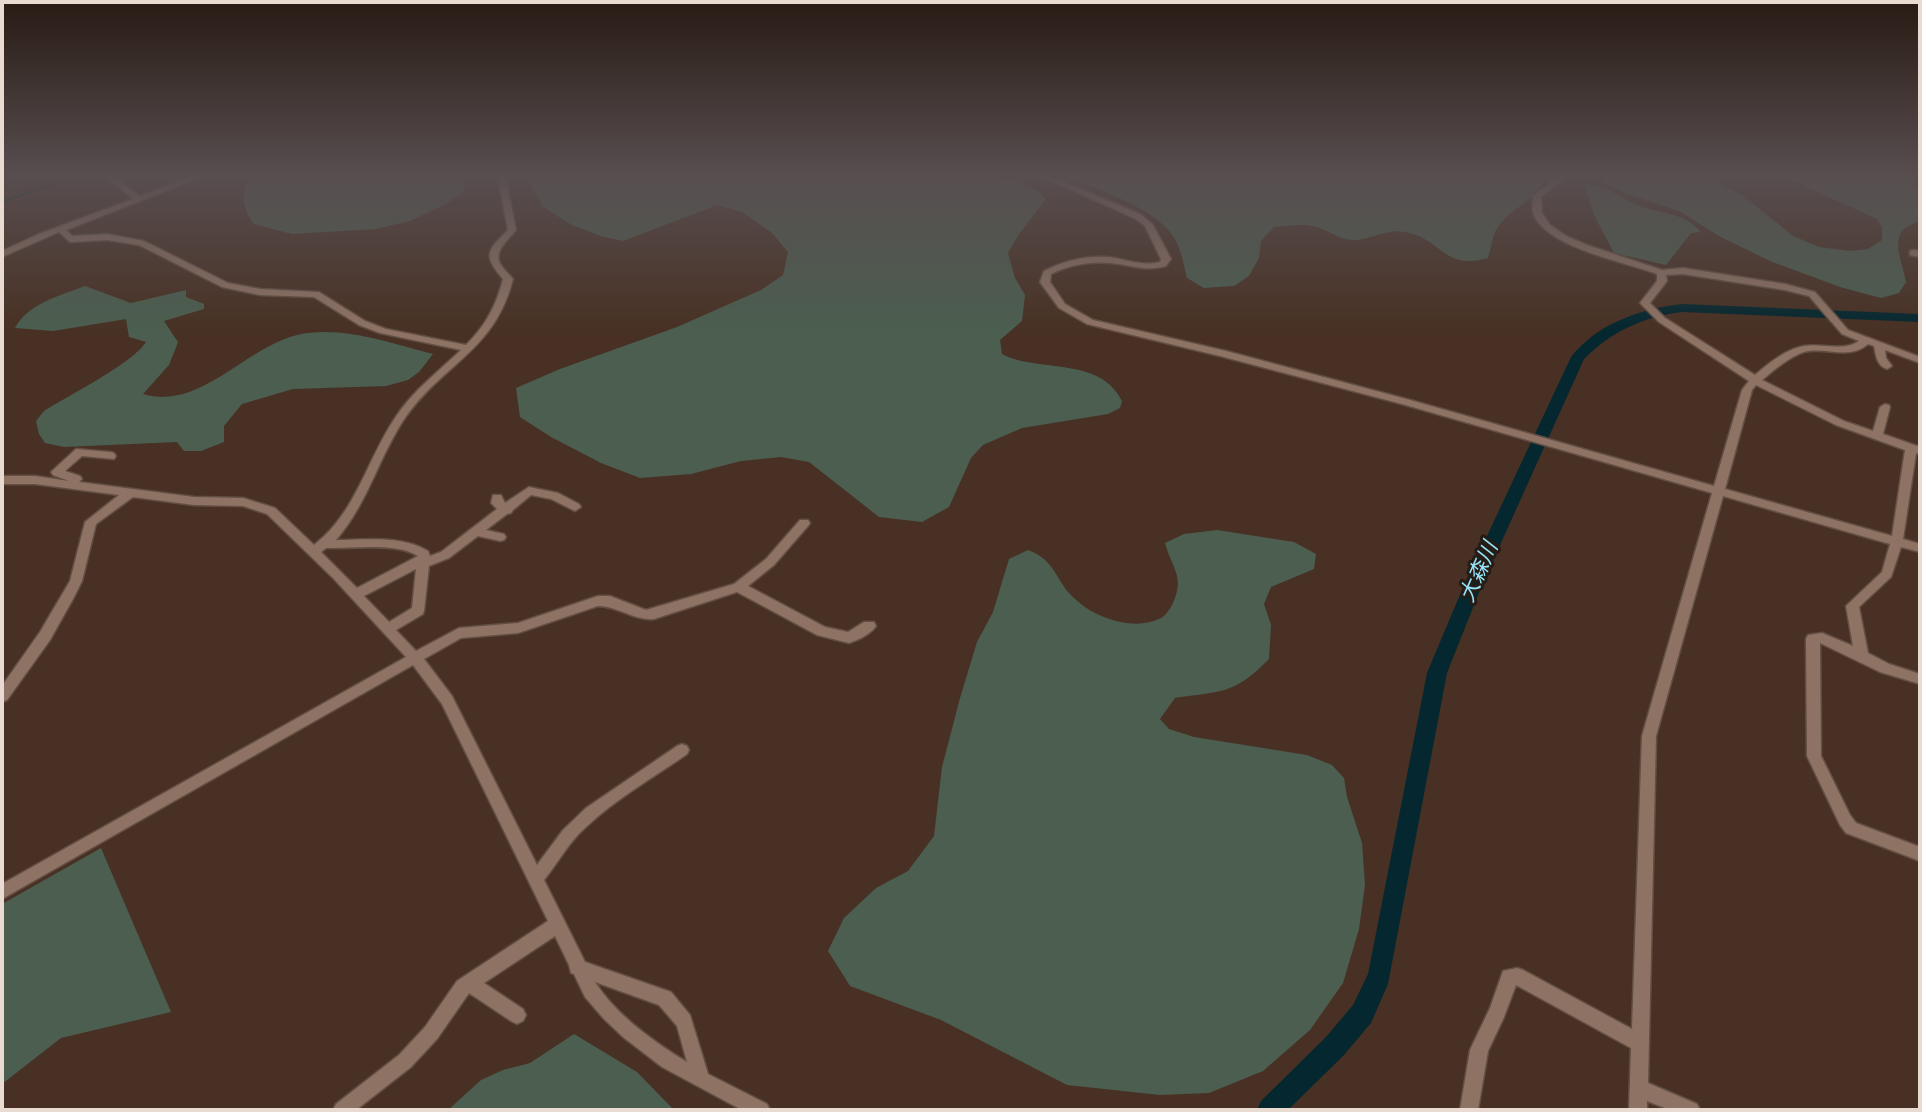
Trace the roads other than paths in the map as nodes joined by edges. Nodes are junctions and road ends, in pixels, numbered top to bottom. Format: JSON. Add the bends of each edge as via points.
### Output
{"nodes":[{"id":1,"x":64,"y":228,"type":"edge"},
{"id":2,"x":512,"y":228,"type":"edge"},
{"id":3,"x":1150,"y":228,"type":"edge"},
{"id":4,"x":1552,"y":228,"type":"edge"},
{"id":5,"x":61,"y":229,"type":"junction"},
{"id":6,"x":2,"y":254,"type":"edge"},
{"id":7,"x":1661,"y":273,"type":"junction"},
{"id":8,"x":1833,"y":319,"type":"joint"},
{"id":9,"x":1872,"y":342,"type":"junction"},
{"id":10,"x":469,"y":349,"type":"junction"},
{"id":11,"x":1920,"y":360,"type":"edge"},
{"id":12,"x":1887,"y":366,"type":"dead end"},
{"id":13,"x":1755,"y":379,"type":"junction"},
{"id":14,"x":1885,"y":407,"type":"dead end"},
{"id":15,"x":1877,"y":436,"type":"junction"},
{"id":16,"x":1916,"y":450,"type":"edge"},
{"id":17,"x":110,"y":456,"type":"dead end"},
{"id":18,"x":2,"y":480,"type":"edge"},
{"id":19,"x":83,"y":485,"type":"junction"},
{"id":20,"x":1719,"y":492,"type":"junction"},
{"id":21,"x":130,"y":494,"type":"junction"},
{"id":22,"x":497,"y":498,"type":"dead end"},
{"id":23,"x":575,"y":507,"type":"dead end"},
{"id":24,"x":506,"y":510,"type":"junction"},
{"id":25,"x":804,"y":523,"type":"dead end"},
{"id":26,"x":477,"y":532,"type":"junction"},
{"id":27,"x":500,"y":537,"type":"dead end"},
{"id":28,"x":1897,"y":542,"type":"junction"},
{"id":29,"x":320,"y":548,"type":"junction"},
{"id":30,"x":1920,"y":548,"type":"edge"},
{"id":31,"x":424,"y":561,"type":"junction"},
{"id":32,"x":738,"y":587,"type":"junction"},
{"id":33,"x":354,"y":595,"type":"junction"},
{"id":34,"x":869,"y":626,"type":"dead end"},
{"id":35,"x":387,"y":629,"type":"junction"},
{"id":36,"x":1862,"y":656,"type":"junction"},
{"id":37,"x":415,"y":658,"type":"junction"},
{"id":38,"x":1920,"y":679,"type":"edge"},
{"id":39,"x":2,"y":696,"type":"edge"},
{"id":40,"x":682,"y":750,"type":"dead end"},
{"id":41,"x":1920,"y":854,"type":"edge"},
{"id":42,"x":535,"y":879,"type":"junction"},
{"id":43,"x":2,"y":892,"type":"edge"},
{"id":44,"x":557,"y":925,"type":"junction"},
{"id":45,"x":578,"y":967,"type":"junction"},
{"id":46,"x":470,"y":983,"type":"junction"},
{"id":47,"x":517,"y":1015,"type":"dead end"},
{"id":48,"x":1640,"y":1044,"type":"junction"},
{"id":49,"x":701,"y":1080,"type":"junction"},
{"id":50,"x":1639,"y":1088,"type":"junction"},
{"id":51,"x":342,"y":1110,"type":"edge"},
{"id":52,"x":761,"y":1110,"type":"edge"},
{"id":53,"x":1469,"y":1110,"type":"edge"},
{"id":54,"x":1638,"y":1110,"type":"edge"},
{"id":55,"x":1691,"y":1110,"type":"edge"}],
"edges":[{"from":1,"to":5,"type":"street"},
{"from":2,"to":10,"type":"street","via":[[494,255],[508,279],[507,288],[488,329]]},
{"from":3,"to":20,"type":"street","via":[[1166,259],[1163,264],[1152,268],[1107,260],[1064,267],[1048,273],[1045,282],[1058,302],[1081,319],[1222,353]]},
{"from":4,"to":7,"type":"street","via":[[1585,248]]},
{"from":5,"to":6,"type":"street"},
{"from":5,"to":10,"type":"street","via":[[70,240],[107,237],[141,243],[225,285],[260,292],[316,294],[383,331]]},
{"from":7,"to":8,"type":"street","via":[[1683,271],[1812,294]]},
{"from":7,"to":13,"type":"street","via":[[1662,281],[1645,303],[1652,311]]},
{"from":8,"to":9,"type":"street","via":[[1845,332]]},
{"from":9,"to":11,"type":"street"},
{"from":9,"to":12,"type":"street"},
{"from":9,"to":13,"type":"street","via":[[1853,349],[1801,349]]},
{"from":10,"to":29,"type":"street","via":[[403,413],[351,517]]},
{"from":13,"to":15,"type":"street","via":[[1808,409]]},
{"from":13,"to":20,"type":"street","via":[[1748,387]]},
{"from":14,"to":15,"type":"street"},
{"from":15,"to":16,"type":"street"},
{"from":16,"to":28,"type":"street"},
{"from":17,"to":19,"type":"street","via":[[80,452],[57,472],[83,481]]},
{"from":18,"to":19,"type":"street"},
{"from":19,"to":21,"type":"street"},
{"from":20,"to":28,"type":"street"},
{"from":20,"to":48,"type":"street","via":[[1649,736]]},
{"from":21,"to":29,"type":"street","via":[[263,507]]},
{"from":21,"to":39,"type":"street","via":[[91,522],[67,599]]},
{"from":22,"to":24,"type":"street"},
{"from":23,"to":24,"type":"street","via":[[529,491]]},
{"from":24,"to":26,"type":"street"},
{"from":25,"to":32,"type":"street","via":[[770,562]]},
{"from":26,"to":27,"type":"street"},
{"from":26,"to":31,"type":"street","via":[[445,555]]},
{"from":28,"to":30,"type":"street"},
{"from":28,"to":36,"type":"street","via":[[1887,574],[1852,606]]},
{"from":29,"to":31,"type":"street","via":[[414,547],[424,554]]},
{"from":29,"to":33,"type":"street"},
{"from":31,"to":33,"type":"street"},
{"from":31,"to":35,"type":"street","via":[[418,611]]},
{"from":32,"to":34,"type":"street","via":[[822,631],[849,638]]},
{"from":32,"to":37,"type":"street","via":[[645,615],[598,601],[518,628],[459,633]]},
{"from":33,"to":35,"type":"street"},
{"from":35,"to":37,"type":"street"},
{"from":36,"to":38,"type":"street"},
{"from":36,"to":41,"type":"street","via":[[1822,638],[1813,639],[1814,756],[1851,828]]},
{"from":37,"to":42,"type":"street","via":[[447,700]]},
{"from":37,"to":43,"type":"street"},
{"from":40,"to":42,"type":"street","via":[[584,820]]},
{"from":42,"to":44,"type":"street"},
{"from":44,"to":45,"type":"street"},
{"from":44,"to":46,"type":"street"},
{"from":45,"to":49,"type":"street","via":[[590,992],[624,1028],[663,1060]]},
{"from":45,"to":49,"type":"street","via":[[665,998],[684,1021]]},
{"from":46,"to":47,"type":"street"},
{"from":46,"to":51,"type":"street","via":[[405,1061]]},
{"from":48,"to":50,"type":"street"},
{"from":48,"to":53,"type":"street","via":[[1517,976],[1509,977],[1479,1050]]},
{"from":49,"to":52,"type":"street"},
{"from":50,"to":54,"type":"street"},
{"from":50,"to":55,"type":"street"}]}
